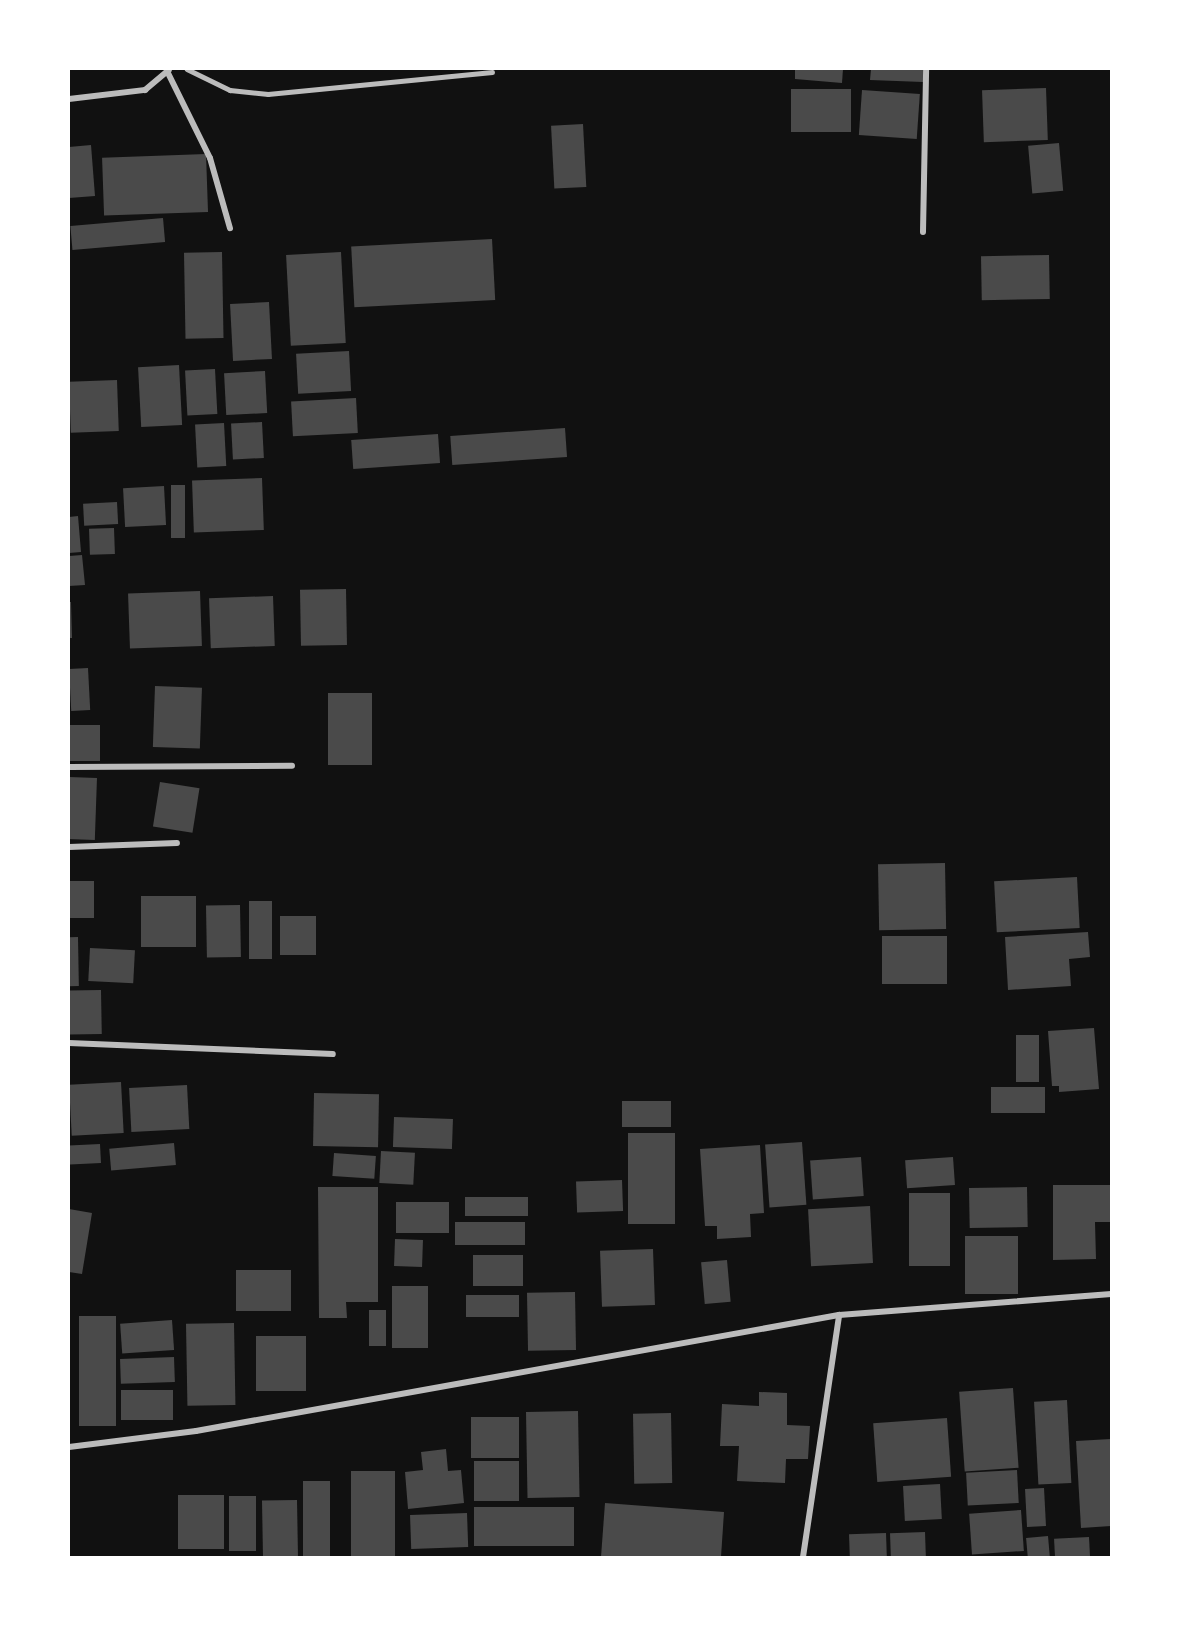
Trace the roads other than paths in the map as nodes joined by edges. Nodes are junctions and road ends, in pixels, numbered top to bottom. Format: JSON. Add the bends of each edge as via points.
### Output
{"nodes":[{"id":1,"x":187,"y":69,"type":"edge"},
{"id":2,"x":926,"y":69,"type":"edge"},
{"id":3,"x":168,"y":70,"type":"edge"},
{"id":4,"x":492,"y":72,"type":"dead end"},
{"id":5,"x":69,"y":99,"type":"edge"},
{"id":6,"x":230,"y":228,"type":"dead end"},
{"id":7,"x":923,"y":232,"type":"dead end"},
{"id":8,"x":292,"y":766,"type":"dead end"},
{"id":9,"x":69,"y":767,"type":"edge"},
{"id":10,"x":177,"y":843,"type":"dead end"},
{"id":11,"x":69,"y":847,"type":"edge"},
{"id":12,"x":69,"y":1043,"type":"edge"},
{"id":13,"x":333,"y":1054,"type":"dead end"},
{"id":14,"x":1111,"y":1294,"type":"edge"},
{"id":15,"x":839,"y":1316,"type":"junction"},
{"id":16,"x":69,"y":1447,"type":"edge"},
{"id":17,"x":803,"y":1557,"type":"edge"}],
"edges":[{"from":1,"to":4,"type":"lane","via":[[230,90],[268,94]]},
{"from":2,"to":7,"type":"street"},
{"from":3,"to":5,"type":"street","via":[[145,90]]},
{"from":3,"to":6,"type":"street","via":[[210,158]]},
{"from":8,"to":9,"type":"street"},
{"from":10,"to":11,"type":"street"},
{"from":12,"to":13,"type":"street"},
{"from":14,"to":15,"type":"street"},
{"from":15,"to":16,"type":"street","via":[[208,1429]]},
{"from":15,"to":17,"type":"street"}]}
